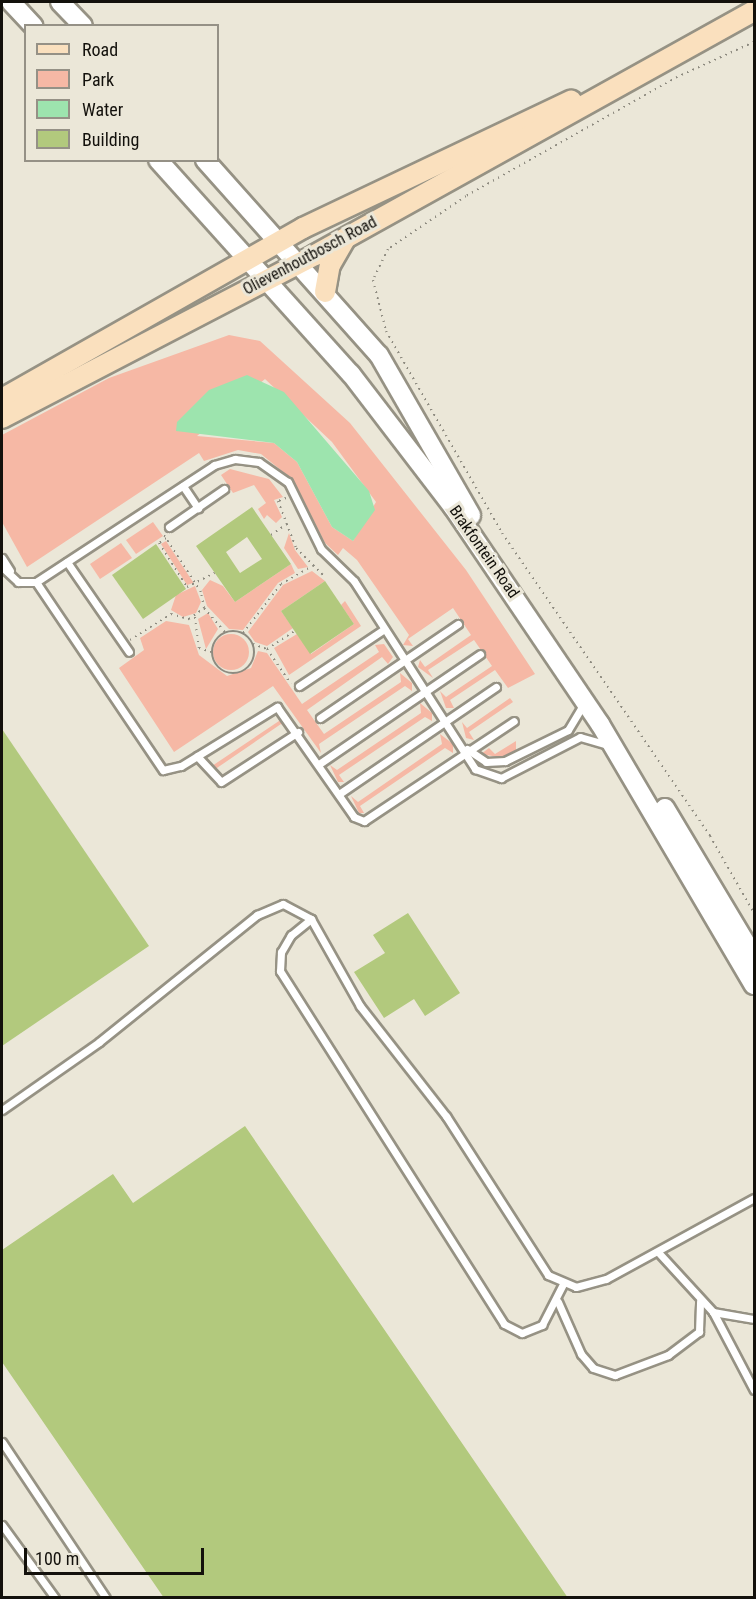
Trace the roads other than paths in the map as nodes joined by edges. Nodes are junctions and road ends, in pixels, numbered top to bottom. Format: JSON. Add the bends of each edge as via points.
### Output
{"nodes":[{"id":1,"x":11,"y":2,"type":"edge"},
{"id":2,"x":60,"y":2,"type":"edge"},
{"id":3,"x":754,"y":10,"type":"edge"},
{"id":4,"x":31,"y":24,"type":"edge"},
{"id":5,"x":80,"y":24,"type":"edge"},
{"id":6,"x":613,"y":86,"type":"junction"},
{"id":7,"x":160,"y":162,"type":"edge"},
{"id":8,"x":207,"y":162,"type":"edge"},
{"id":9,"x":346,"y":237,"type":"junction"},
{"id":10,"x":279,"y":241,"type":"junction"},
{"id":11,"x":248,"y":259,"type":"junction"},
{"id":12,"x":299,"y":263,"type":"junction"},
{"id":13,"x":267,"y":280,"type":"junction"},
{"id":14,"x":325,"y":292,"type":"junction"},
{"id":15,"x":2,"y":399,"type":"edge"},
{"id":16,"x":2,"y":418,"type":"edge"},
{"id":17,"x":183,"y":486,"type":"junction"},
{"id":18,"x":225,"y":489,"type":"dead end"},
{"id":19,"x":198,"y":508,"type":"junction"},
{"id":20,"x":169,"y":527,"type":"road end"},
{"id":21,"x":2,"y":558,"type":"edge"},
{"id":22,"x":67,"y":562,"type":"junction"},
{"id":23,"x":2,"y":567,"type":"edge"},
{"id":24,"x":36,"y":582,"type":"junction"},
{"id":25,"x":23,"y":583,"type":"junction"},
{"id":26,"x":458,"y":624,"type":"dead end"},
{"id":27,"x":383,"y":630,"type":"junction"},
{"id":28,"x":129,"y":652,"type":"dead end"},
{"id":29,"x":480,"y":654,"type":"dead end"},
{"id":30,"x":404,"y":660,"type":"junction"},
{"id":31,"x":299,"y":686,"type":"road end"},
{"id":32,"x":496,"y":687,"type":"dead end"},
{"id":33,"x":425,"y":691,"type":"junction"},
{"id":34,"x":585,"y":701,"type":"junction"},
{"id":35,"x":320,"y":718,"type":"dead end"},
{"id":36,"x":514,"y":721,"type":"dead end"},
{"id":37,"x":447,"y":722,"type":"junction"},
{"id":38,"x":298,"y":732,"type":"junction"},
{"id":39,"x":468,"y":753,"type":"junction"},
{"id":40,"x":197,"y":756,"type":"junction"},
{"id":41,"x":319,"y":764,"type":"junction"},
{"id":42,"x":632,"y":775,"type":"junction"},
{"id":43,"x":339,"y":794,"type":"junction"},
{"id":44,"x":311,"y":919,"type":"junction"},
{"id":45,"x":754,"y":957,"type":"edge"},
{"id":46,"x":754,"y":985,"type":"edge"},
{"id":47,"x":2,"y":1110,"type":"edge"},
{"id":48,"x":754,"y":1198,"type":"edge"},
{"id":49,"x":658,"y":1252,"type":"junction"},
{"id":50,"x":563,"y":1284,"type":"junction"},
{"id":51,"x":700,"y":1301,"type":"junction"},
{"id":52,"x":558,"y":1302,"type":"junction"},
{"id":53,"x":713,"y":1312,"type":"junction"},
{"id":54,"x":754,"y":1319,"type":"edge"},
{"id":55,"x":754,"y":1390,"type":"edge"},
{"id":56,"x":2,"y":1442,"type":"edge"},
{"id":57,"x":2,"y":1525,"type":"edge"},
{"id":58,"x":55,"y":1598,"type":"edge"},
{"id":59,"x":106,"y":1598,"type":"edge"}],
"edges":[{"from":1,"to":4,"type":"street"},
{"from":2,"to":5,"type":"street"},
{"from":3,"to":6,"type":"main road","name":"Olievenhoutbosch Road"},
{"from":6,"to":9,"type":"main road","name":"Olievenhoutbosch Road"},
{"from":6,"to":10,"type":"main road","name":"Olievenhoutbosch Road","via":[[411,173]]},
{"from":7,"to":11,"type":"street","name":"Brakfontein Road"},
{"from":8,"to":10,"type":"street","name":"Brakfontein Road"},
{"from":9,"to":12,"type":"main road","name":"Olievenhoutbosch Road"},
{"from":9,"to":14,"type":"main road","via":[[330,265]]},
{"from":10,"to":11,"type":"main road","name":"Olievenhoutbosch Road"},
{"from":10,"to":12,"type":"street","name":"Brakfontein Road"},
{"from":11,"to":13,"type":"street","name":"Brakfontein Road"},
{"from":11,"to":15,"type":"main road","name":"Olievenhoutbosch Road"},
{"from":12,"to":13,"type":"main road","name":"Olievenhoutbosch Road"},
{"from":12,"to":14,"type":"street","name":"Brakfontein Road"},
{"from":13,"to":16,"type":"main road","name":"Olievenhoutbosch Road"},
{"from":13,"to":34,"type":"street","name":"Brakfontein Road","via":[[351,374],[453,507]]},
{"from":14,"to":45,"type":"street","name":"Brakfontein Road","via":[[400,385],[485,539],[594,695]]},
{"from":17,"to":19,"type":"lane"},
{"from":17,"to":22,"type":"lane"},
{"from":17,"to":27,"type":"lane","via":[[229,460],[253,460],[275,469],[292,489],[321,549],[354,581]]},
{"from":18,"to":19,"type":"lane"},
{"from":19,"to":20,"type":"lane"},
{"from":21,"to":25,"type":"lane"},
{"from":22,"to":24,"type":"lane"},
{"from":22,"to":28,"type":"lane"},
{"from":23,"to":25,"type":"lane"},
{"from":24,"to":25,"type":"lane"},
{"from":24,"to":40,"type":"lane","via":[[160,767],[171,771]]},
{"from":26,"to":30,"type":"lane"},
{"from":27,"to":30,"type":"lane"},
{"from":27,"to":31,"type":"lane"},
{"from":29,"to":33,"type":"lane"},
{"from":30,"to":33,"type":"lane"},
{"from":30,"to":35,"type":"lane"},
{"from":32,"to":37,"type":"lane"},
{"from":33,"to":37,"type":"lane"},
{"from":33,"to":41,"type":"lane"},
{"from":34,"to":39,"type":"lane","via":[[568,730],[505,761],[486,762]]},
{"from":34,"to":42,"type":"street","name":"Brakfontein Road"},
{"from":36,"to":39,"type":"lane"},
{"from":37,"to":39,"type":"lane"},
{"from":37,"to":43,"type":"lane"},
{"from":38,"to":40,"type":"lane","via":[[221,782]]},
{"from":38,"to":40,"type":"lane","via":[[283,710],[274,706]]},
{"from":38,"to":41,"type":"lane"},
{"from":39,"to":42,"type":"lane","via":[[483,775],[501,778],[588,735],[599,740]]},
{"from":39,"to":43,"type":"lane","via":[[364,821],[354,817]]},
{"from":41,"to":43,"type":"lane"},
{"from":42,"to":46,"type":"street","name":"Brakfontein Road"},
{"from":44,"to":47,"type":"lane","via":[[283,904],[257,915],[99,1042]]},
{"from":44,"to":50,"type":"lane","via":[[360,1006],[475,1158],[534,1260]]},
{"from":44,"to":52,"type":"lane","via":[[291,935],[281,952],[280,971],[504,1324],[522,1333],[542,1325]]},
{"from":48,"to":49,"type":"lane"},
{"from":49,"to":50,"type":"lane","via":[[591,1285]]},
{"from":49,"to":51,"type":"lane"},
{"from":50,"to":52,"type":"lane"},
{"from":51,"to":52,"type":"lane","via":[[699,1332],[668,1355],[615,1375],[593,1368],[581,1354]]},
{"from":51,"to":53,"type":"lane"},
{"from":53,"to":54,"type":"lane"},
{"from":53,"to":55,"type":"lane"},
{"from":56,"to":59,"type":"lane"},
{"from":57,"to":58,"type":"lane"}]}
